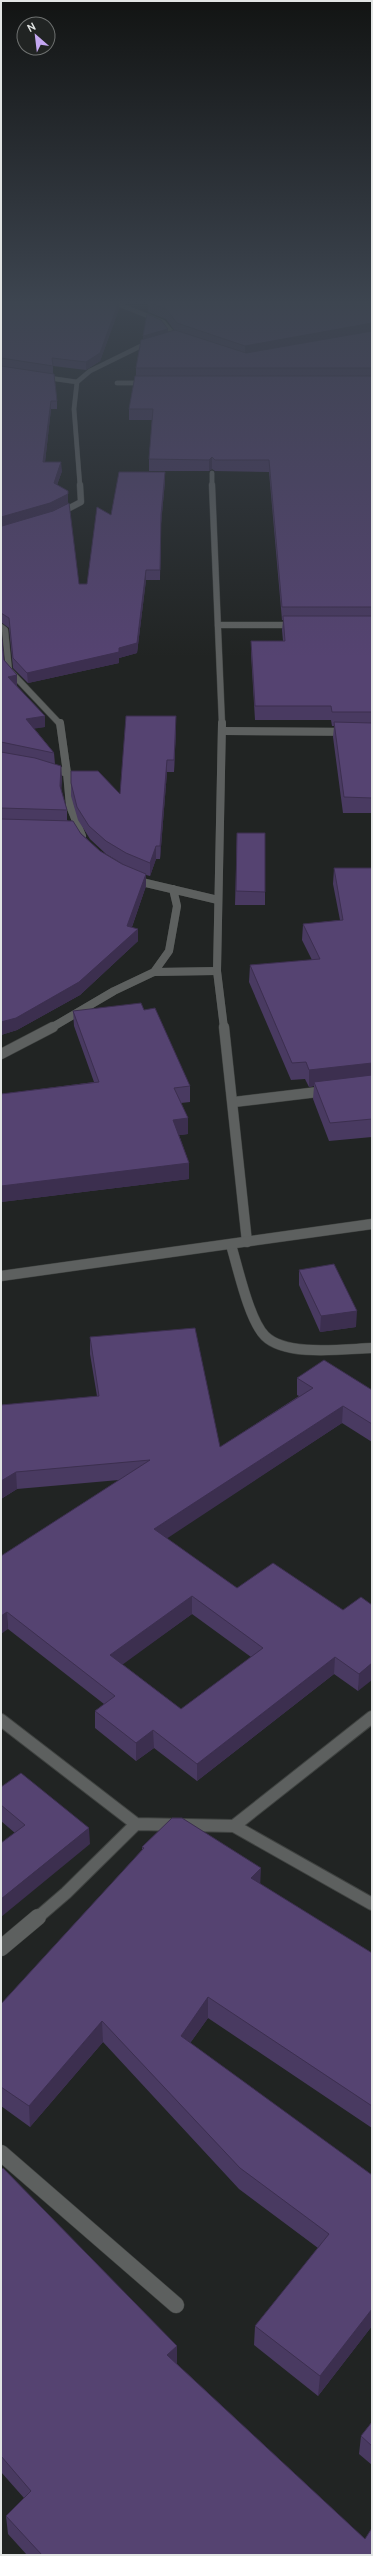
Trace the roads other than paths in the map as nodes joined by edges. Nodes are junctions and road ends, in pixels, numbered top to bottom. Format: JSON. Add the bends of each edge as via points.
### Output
{"nodes":[{"id":1,"x":75,"y":418,"type":"edge"},
{"id":2,"x":212,"y":473,"type":"edge"},
{"id":3,"x":52,"y":516,"type":"edge"},
{"id":4,"x":218,"y":625,"type":"junction"},
{"id":5,"x":302,"y":625,"type":"edge"},
{"id":6,"x":1,"y":627,"type":"edge"},
{"id":7,"x":222,"y":731,"type":"junction"},
{"id":8,"x":372,"y":732,"type":"edge"},
{"id":9,"x":36,"y":764,"type":"edge"},
{"id":10,"x":67,"y":773,"type":"junction"},
{"id":11,"x":86,"y":842,"type":"edge"},
{"id":12,"x":125,"y":873,"type":"edge"},
{"id":13,"x":173,"y":889,"type":"junction"},
{"id":14,"x":218,"y":900,"type":"junction"},
{"id":15,"x":218,"y":971,"type":"junction"},
{"id":16,"x":154,"y":972,"type":"junction"},
{"id":17,"x":1,"y":1054,"type":"edge"},
{"id":18,"x":336,"y":1090,"type":"edge"},
{"id":19,"x":234,"y":1102,"type":"junction"},
{"id":20,"x":372,"y":1224,"type":"edge"},
{"id":21,"x":247,"y":1242,"type":"junction"},
{"id":22,"x":231,"y":1244,"type":"junction"},
{"id":23,"x":1,"y":1276,"type":"edge"},
{"id":24,"x":372,"y":1348,"type":"edge"},
{"id":25,"x":372,"y":1716,"type":"edge"},
{"id":26,"x":1,"y":1720,"type":"edge"},
{"id":27,"x":136,"y":1824,"type":"junction"},
{"id":28,"x":234,"y":1826,"type":"junction"},
{"id":29,"x":372,"y":1904,"type":"edge"},
{"id":30,"x":1,"y":1948,"type":"edge"},
{"id":31,"x":1,"y":2153,"type":"edge"},
{"id":32,"x":176,"y":2305,"type":"dead end"}],
"edges":[{"from":1,"to":3,"type":"street","via":[[81,502]]},
{"from":2,"to":4,"type":"street"},
{"from":4,"to":5,"type":"street"},
{"from":4,"to":7,"type":"street"},
{"from":6,"to":10,"type":"street","via":[[5,630],[8,670],[60,720]]},
{"from":7,"to":8,"type":"street"},
{"from":7,"to":14,"type":"street"},
{"from":9,"to":10,"type":"street"},
{"from":10,"to":11,"type":"street","via":[[67,800],[73,827]]},
{"from":12,"to":13,"type":"street","via":[[146,883]]},
{"from":13,"to":14,"type":"street"},
{"from":13,"to":16,"type":"street","via":[[177,906],[169,951]]},
{"from":14,"to":15,"type":"street"},
{"from":15,"to":16,"type":"street"},
{"from":15,"to":19,"type":"street"},
{"from":16,"to":17,"type":"street","via":[[114,991]]},
{"from":18,"to":19,"type":"street"},
{"from":19,"to":21,"type":"street"},
{"from":20,"to":21,"type":"street"},
{"from":21,"to":22,"type":"street"},
{"from":22,"to":23,"type":"street"},
{"from":22,"to":24,"type":"street","via":[[255,1316],[266,1336],[290,1349]]},
{"from":25,"to":28,"type":"street"},
{"from":26,"to":27,"type":"street"},
{"from":27,"to":28,"type":"street"},
{"from":27,"to":30,"type":"street","via":[[66,1893]]},
{"from":28,"to":29,"type":"street"},
{"from":31,"to":32,"type":"street"}]}
